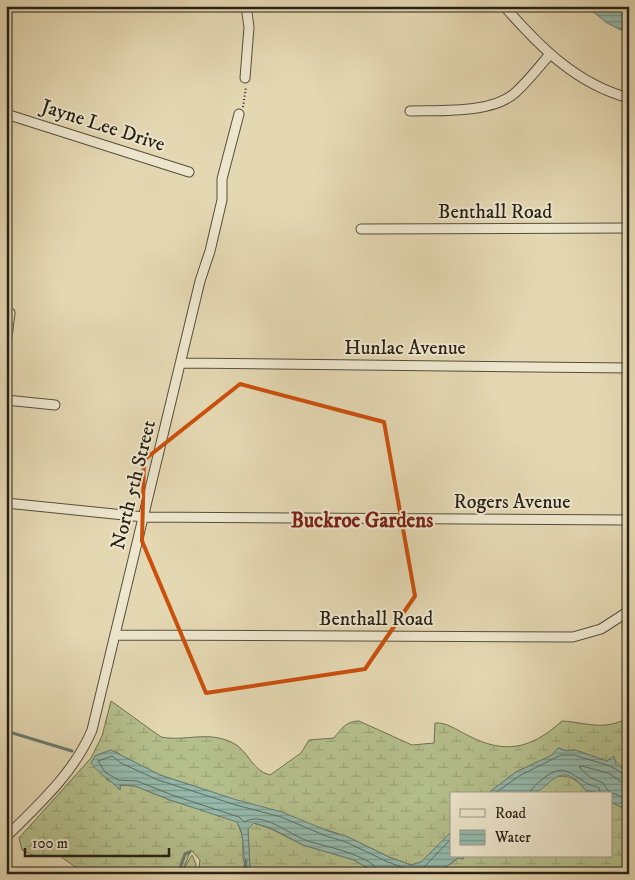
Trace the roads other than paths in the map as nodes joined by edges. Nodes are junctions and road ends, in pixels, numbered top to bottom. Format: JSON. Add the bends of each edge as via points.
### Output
{"nodes":[{"id":1,"x":246,"y":6,"type":"edge"},
{"id":2,"x":504,"y":6,"type":"edge"},
{"id":3,"x":550,"y":54,"type":"junction"},
{"id":4,"x":245,"y":78,"type":"road end"},
{"id":5,"x":629,"y":98,"type":"edge"},
{"id":6,"x":410,"y":111,"type":"dead end"},
{"id":7,"x":6,"y":114,"type":"edge"},
{"id":8,"x":239,"y":114,"type":"road end"},
{"id":9,"x":188,"y":172,"type":"dead end"},
{"id":10,"x":629,"y":228,"type":"edge"},
{"id":11,"x":362,"y":229,"type":"dead end"},
{"id":12,"x":8,"y":313,"type":"edge"},
{"id":13,"x":6,"y":345,"type":"edge"},
{"id":14,"x":182,"y":363,"type":"junction"},
{"id":15,"x":629,"y":368,"type":"edge"},
{"id":16,"x":6,"y":400,"type":"edge"},
{"id":17,"x":55,"y":405,"type":"dead end"},
{"id":18,"x":6,"y":503,"type":"edge"},
{"id":19,"x":144,"y":517,"type":"junction"},
{"id":20,"x":629,"y":520,"type":"edge"},
{"id":21,"x":629,"y":611,"type":"edge"},
{"id":22,"x":116,"y":635,"type":"junction"},
{"id":23,"x":6,"y":836,"type":"edge"}],
"edges":[{"from":1,"to":4,"type":"street","via":[[249,27]]},
{"from":2,"to":3,"type":"street"},
{"from":3,"to":5,"type":"street","via":[[585,80]]},
{"from":3,"to":6,"type":"street","via":[[514,94],[490,105]]},
{"from":7,"to":9,"type":"street","name":"Jayne Lee Drive"},
{"from":8,"to":14,"type":"street","name":"North 5th Street","via":[[222,179],[222,200]]},
{"from":10,"to":11,"type":"street","name":"Benthall Road"},
{"from":12,"to":13,"type":"street"},
{"from":14,"to":15,"type":"street","name":"Hunlac Avenue"},
{"from":14,"to":19,"type":"street","name":"North 5th Street"},
{"from":16,"to":17,"type":"street"},
{"from":18,"to":19,"type":"street","name":"Rogers Avenue"},
{"from":19,"to":20,"type":"street","name":"Rogers Avenue"},
{"from":19,"to":22,"type":"street","name":"North 5th Street"},
{"from":21,"to":22,"type":"street","name":"Benthall Road","via":[[601,629],[573,637]]},
{"from":22,"to":23,"type":"street","name":"North 5th Street","via":[[100,705],[83,753]]}]}
